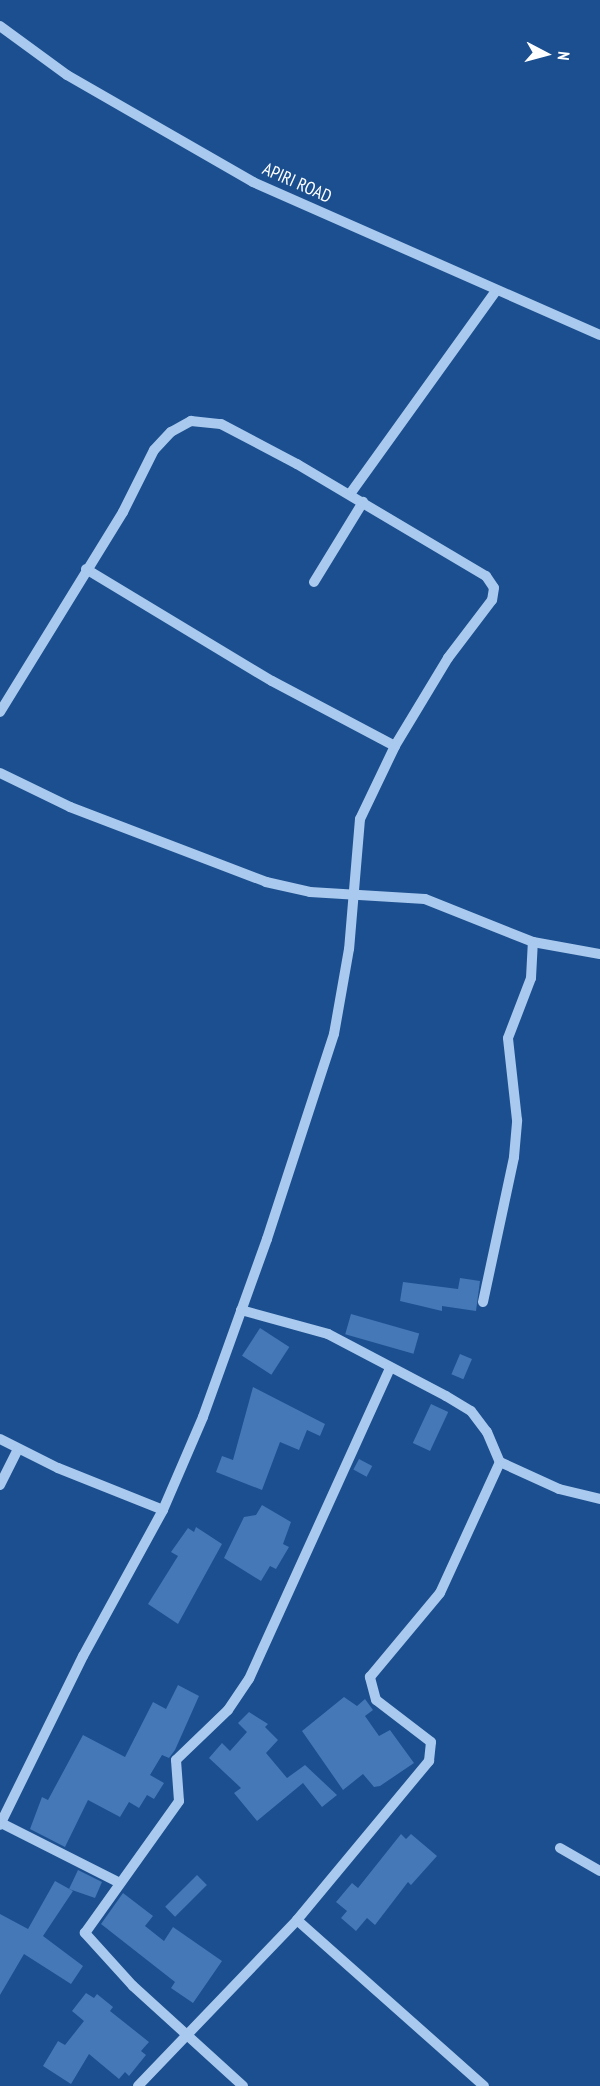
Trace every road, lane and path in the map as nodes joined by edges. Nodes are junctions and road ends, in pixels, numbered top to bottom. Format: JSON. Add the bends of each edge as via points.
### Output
{"nodes":[{"id":1,"x":0,"y":26,"type":"edge"},
{"id":2,"x":496,"y":291,"type":"junction"},
{"id":3,"x":600,"y":335,"type":"edge"},
{"id":4,"x":350,"y":494,"type":"junction"},
{"id":5,"x":363,"y":502,"type":"junction"},
{"id":6,"x":86,"y":569,"type":"junction"},
{"id":7,"x":314,"y":582,"type":"dead end"},
{"id":8,"x":0,"y":712,"type":"edge"},
{"id":9,"x":395,"y":746,"type":"junction"},
{"id":10,"x":0,"y":773,"type":"edge"},
{"id":11,"x":354,"y":892,"type":"junction"},
{"id":12,"x":533,"y":942,"type":"junction"},
{"id":13,"x":600,"y":954,"type":"edge"},
{"id":14,"x":483,"y":1302,"type":"dead end"},
{"id":15,"x":241,"y":1310,"type":"junction"},
{"id":16,"x":390,"y":1368,"type":"junction"},
{"id":17,"x":0,"y":1439,"type":"edge"},
{"id":18,"x":18,"y":1449,"type":"junction"},
{"id":19,"x":500,"y":1462,"type":"junction"},
{"id":20,"x":0,"y":1485,"type":"edge"},
{"id":21,"x":600,"y":1499,"type":"edge"},
{"id":22,"x":163,"y":1510,"type":"junction"},
{"id":23,"x":5,"y":1801,"type":"edge"},
{"id":24,"x":0,"y":1824,"type":"edge"},
{"id":25,"x":560,"y":1848,"type":"dead end"},
{"id":26,"x":600,"y":1871,"type":"edge"},
{"id":27,"x":118,"y":1882,"type":"junction"},
{"id":28,"x":297,"y":1920,"type":"junction"},
{"id":29,"x":184,"y":2034,"type":"junction"},
{"id":30,"x":138,"y":2086,"type":"edge"},
{"id":31,"x":243,"y":2086,"type":"edge"},
{"id":32,"x":484,"y":2086,"type":"edge"}],
"edges":[{"from":1,"to":2,"type":"street","name":"APIRI ROAD","via":[[67,75],[253,182]]},
{"from":2,"to":3,"type":"street","name":"APIRI ROAD"},
{"from":2,"to":4,"type":"street"},
{"from":4,"to":5,"type":"street"},
{"from":4,"to":6,"type":"street","via":[[221,424],[191,421],[171,432],[154,450]]},
{"from":5,"to":7,"type":"street"},
{"from":5,"to":9,"type":"street","via":[[486,576],[494,588],[492,600],[448,658]]},
{"from":6,"to":8,"type":"street"},
{"from":6,"to":9,"type":"street","via":[[235,660]]},
{"from":9,"to":11,"type":"street","via":[[360,819]]},
{"from":10,"to":11,"type":"street","via":[[70,807],[266,882],[310,892]]},
{"from":11,"to":12,"type":"street","via":[[425,899]]},
{"from":11,"to":15,"type":"street","via":[[334,1034]]},
{"from":12,"to":13,"type":"street"},
{"from":12,"to":14,"type":"street","via":[[531,978],[508,1038],[517,1120],[514,1157]]},
{"from":15,"to":16,"type":"street","via":[[328,1334]]},
{"from":15,"to":22,"type":"street","via":[[203,1417]]},
{"from":16,"to":19,"type":"street","via":[[471,1411],[487,1432]]},
{"from":16,"to":27,"type":"street","via":[[249,1679],[228,1710],[176,1760],[179,1801]]},
{"from":17,"to":18,"type":"street"},
{"from":18,"to":20,"type":"street"},
{"from":18,"to":22,"type":"street"},
{"from":19,"to":21,"type":"street","via":[[559,1489]]},
{"from":19,"to":28,"type":"street","via":[[440,1593],[370,1677],[376,1700],[431,1742],[429,1761]]},
{"from":22,"to":23,"type":"street"},
{"from":23,"to":24,"type":"street"},
{"from":24,"to":27,"type":"street"},
{"from":25,"to":26,"type":"street"},
{"from":27,"to":29,"type":"street","via":[[88,1924],[88,1941]]},
{"from":28,"to":29,"type":"street"},
{"from":28,"to":32,"type":"street"},
{"from":29,"to":30,"type":"street"},
{"from":29,"to":31,"type":"street"}]}
